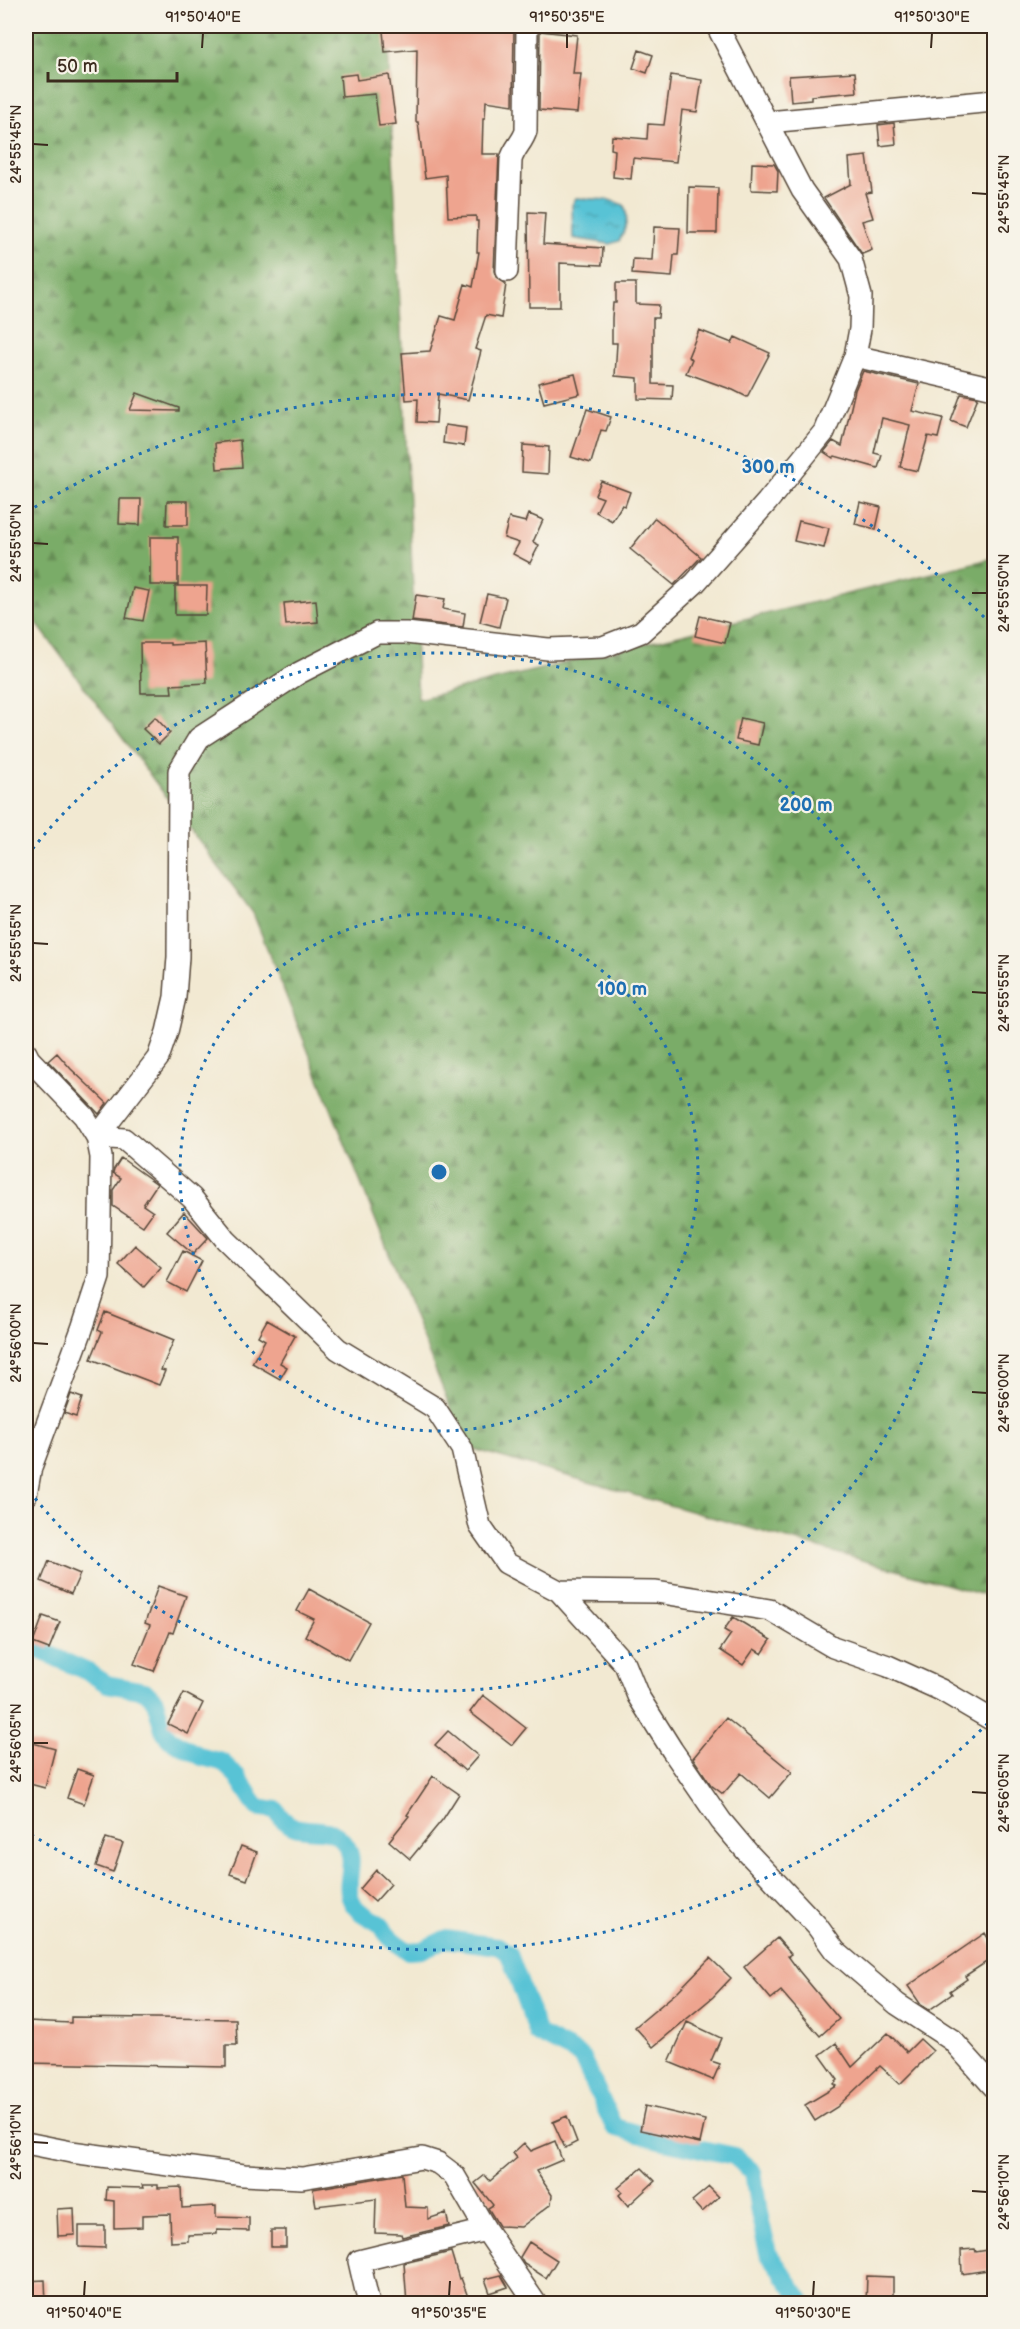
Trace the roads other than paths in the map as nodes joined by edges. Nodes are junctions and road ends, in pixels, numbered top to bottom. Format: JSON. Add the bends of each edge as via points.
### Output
{"nodes":[{"id":1,"x":527,"y":26,"type":"edge"},
{"id":2,"x":717,"y":26,"type":"edge"},
{"id":3,"x":994,"y":101,"type":"edge"},
{"id":4,"x":768,"y":122,"type":"junction"},
{"id":5,"x":507,"y":271,"type":"dead end"},
{"id":6,"x":855,"y":356,"type":"junction"},
{"id":7,"x":994,"y":388,"type":"edge"},
{"id":8,"x":26,"y":1053,"type":"edge"},
{"id":9,"x":97,"y":1137,"type":"junction"},
{"id":10,"x":26,"y":1495,"type":"edge"},
{"id":11,"x":559,"y":1591,"type":"junction"},
{"id":12,"x":994,"y":1721,"type":"edge"},
{"id":13,"x":994,"y":2086,"type":"edge"},
{"id":14,"x":26,"y":2143,"type":"edge"},
{"id":15,"x":486,"y":2230,"type":"junction"},
{"id":16,"x":369,"y":2304,"type":"edge"},
{"id":17,"x":536,"y":2304,"type":"edge"}],
"edges":[{"from":1,"to":5,"type":"street","via":[[526,131],[511,160]]},
{"from":2,"to":4,"type":"street"},
{"from":3,"to":4,"type":"street"},
{"from":4,"to":6,"type":"street","via":[[802,190],[851,259],[861,296]]},
{"from":6,"to":7,"type":"street"},
{"from":6,"to":9,"type":"street","via":[[825,432],[695,583],[640,632],[603,647],[548,649],[377,633],[299,673],[199,738],[179,771],[178,957],[167,1032],[158,1058]]},
{"from":8,"to":9,"type":"street","via":[[84,1116]]},
{"from":9,"to":10,"type":"street","via":[[101,1157],[99,1277],[31,1467]]},
{"from":9,"to":11,"type":"street","via":[[124,1139],[192,1198],[226,1240],[338,1349],[435,1408],[462,1449],[480,1526],[506,1563]]},
{"from":11,"to":12,"type":"street","via":[[656,1592],[770,1610],[833,1647],[941,1690]]},
{"from":11,"to":13,"type":"street","via":[[625,1665],[638,1696],[672,1750],[748,1853],[817,1926],[835,1952],[897,2004],[952,2040]]},
{"from":14,"to":15,"type":"street","via":[[244,2175],[302,2178],[422,2158],[438,2163],[454,2175]]},
{"from":15,"to":16,"type":"street","via":[[359,2261]]},
{"from":15,"to":17,"type":"street"}]}
